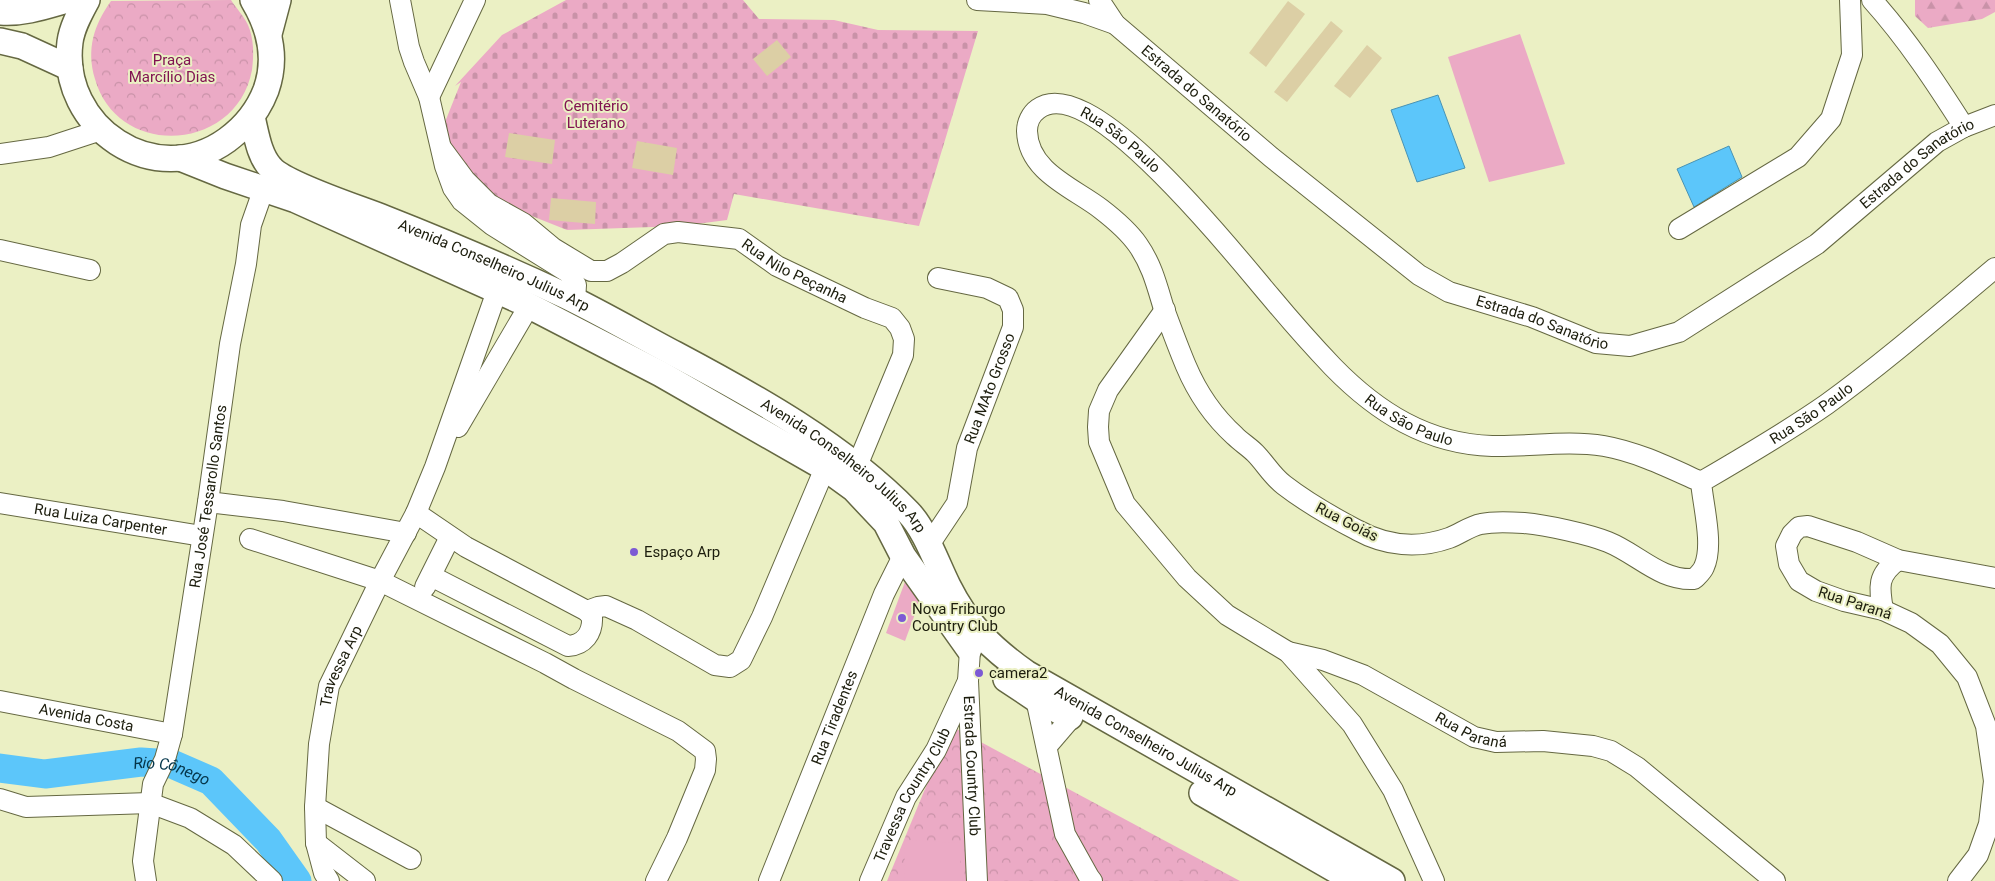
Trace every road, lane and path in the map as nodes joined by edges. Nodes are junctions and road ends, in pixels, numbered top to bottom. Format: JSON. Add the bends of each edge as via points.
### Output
{"nodes":[{"id":1,"x":68,"y":0,"type":"edge"},
{"id":2,"x":87,"y":0,"type":"edge"},
{"id":3,"x":253,"y":0,"type":"edge"},
{"id":4,"x":278,"y":0,"type":"edge"},
{"id":5,"x":400,"y":0,"type":"edge"},
{"id":6,"x":475,"y":0,"type":"edge"},
{"id":7,"x":977,"y":0,"type":"edge"},
{"id":8,"x":1099,"y":0,"type":"edge"},
{"id":9,"x":1850,"y":0,"type":"edge"},
{"id":10,"x":1872,"y":0,"type":"edge"},
{"id":11,"x":1048,"y":2,"type":"edge"},
{"id":12,"x":0,"y":12,"type":"edge"},
{"id":13,"x":1115,"y":24,"type":"junction"},
{"id":14,"x":269,"y":34,"type":"junction"},
{"id":15,"x":0,"y":41,"type":"edge"},
{"id":16,"x":70,"y":68,"type":"junction"},
{"id":17,"x":429,"y":97,"type":"junction"},
{"id":18,"x":1995,"y":115,"type":"edge"},
{"id":19,"x":252,"y":117,"type":"junction"},
{"id":20,"x":1964,"y":127,"type":"junction"},
{"id":21,"x":101,"y":130,"type":"junction"},
{"id":22,"x":442,"y":149,"type":"junction"},
{"id":23,"x":0,"y":154,"type":"edge"},
{"id":24,"x":180,"y":158,"type":"junction"},
{"id":25,"x":264,"y":188,"type":"junction"},
{"id":26,"x":1679,"y":229,"type":"dead end"},
{"id":27,"x":0,"y":250,"type":"edge"},
{"id":28,"x":1995,"y":268,"type":"edge"},
{"id":29,"x":90,"y":270,"type":"dead end"},
{"id":30,"x":938,"y":278,"type":"dead end"},
{"id":31,"x":497,"y":291,"type":"junction"},
{"id":32,"x":575,"y":300,"type":"junction"},
{"id":33,"x":529,"y":306,"type":"junction"},
{"id":34,"x":1165,"y":310,"type":"junction"},
{"id":35,"x":857,"y":466,"type":"junction"},
{"id":36,"x":435,"y":467,"type":"junction"},
{"id":37,"x":824,"y":468,"type":"junction"},
{"id":38,"x":1701,"y":482,"type":"junction"},
{"id":39,"x":208,"y":502,"type":"junction"},
{"id":40,"x":0,"y":504,"type":"edge"},
{"id":41,"x":416,"y":513,"type":"junction"},
{"id":42,"x":406,"y":533,"type":"junction"},
{"id":43,"x":202,"y":536,"type":"junction"},
{"id":44,"x":450,"y":537,"type":"junction"},
{"id":45,"x":250,"y":539,"type":"dead end"},
{"id":46,"x":929,"y":545,"type":"junction"},
{"id":47,"x":902,"y":556,"type":"junction"},
{"id":48,"x":1898,"y":560,"type":"junction"},
{"id":49,"x":431,"y":576,"type":"junction"},
{"id":50,"x":1995,"y":578,"type":"edge"},
{"id":51,"x":380,"y":582,"type":"junction"},
{"id":52,"x":417,"y":600,"type":"junction"},
{"id":53,"x":1883,"y":610,"type":"junction"},
{"id":54,"x":587,"y":611,"type":"junction"},
{"id":55,"x":560,"y":642,"type":"junction"},
{"id":56,"x":970,"y":650,"type":"junction"},
{"id":57,"x":1288,"y":652,"type":"junction"},
{"id":58,"x":546,"y":663,"type":"junction"},
{"id":59,"x":968,"y":681,"type":"junction"},
{"id":60,"x":1036,"y":699,"type":"junction"},
{"id":61,"x":0,"y":701,"type":"edge"},
{"id":62,"x":1072,"y":718,"type":"junction"},
{"id":63,"x":172,"y":734,"type":"junction"},
{"id":64,"x":1047,"y":746,"type":"junction"},
{"id":65,"x":152,"y":793,"type":"junction"},
{"id":66,"x":0,"y":799,"type":"edge"},
{"id":67,"x":315,"y":807,"type":"junction"},
{"id":68,"x":316,"y":842,"type":"junction"},
{"id":69,"x":411,"y":859,"type":"dead end"},
{"id":70,"x":146,"y":881,"type":"edge"},
{"id":71,"x":272,"y":881,"type":"edge"},
{"id":72,"x":330,"y":881,"type":"edge"},
{"id":73,"x":366,"y":881,"type":"edge"},
{"id":74,"x":656,"y":881,"type":"edge"},
{"id":75,"x":769,"y":881,"type":"edge"},
{"id":76,"x":870,"y":881,"type":"edge"},
{"id":77,"x":977,"y":881,"type":"edge"},
{"id":78,"x":1092,"y":881,"type":"edge"},
{"id":79,"x":1355,"y":881,"type":"edge"},
{"id":80,"x":1392,"y":881,"type":"edge"},
{"id":81,"x":1434,"y":881,"type":"edge"},
{"id":82,"x":1775,"y":881,"type":"edge"},
{"id":83,"x":1958,"y":881,"type":"edge"}],
"edges":[{"from":1,"to":12,"type":"main road"},
{"from":2,"to":16,"type":"main road","via":[[70,41]]},
{"from":3,"to":14,"type":"main road"},
{"from":4,"to":14,"type":"main road"},
{"from":5,"to":17,"type":"street","name":"Rua Nilo Peçanha","via":[[414,62]]},
{"from":6,"to":17,"type":"street"},
{"from":7,"to":11,"type":"street","name":"Estrada do Sanatório"},
{"from":8,"to":13,"type":"street","name":"Estrada do Sanatório"},
{"from":9,"to":26,"type":"street","via":[[1852,55],[1831,119],[1798,157]]},
{"from":10,"to":20,"type":"street","via":[[1937,85]]},
{"from":11,"to":13,"type":"street","name":"Estrada do Sanatório"},
{"from":13,"to":20,"type":"street","name":"Estrada do Sanatório","via":[[1419,275],[1449,292],[1532,318],[1596,343],[1630,346],[1678,332],[1817,244],[1937,142]]},
{"from":14,"to":19,"type":"main road","via":[[272,50],[268,83]]},
{"from":15,"to":16,"type":"main road","via":[[22,46]]},
{"from":16,"to":21,"type":"main road","via":[[75,91]]},
{"from":17,"to":22,"type":"street","name":"Rua Nilo Peçanha"},
{"from":18,"to":20,"type":"street","name":"Estrada do Sanatório"},
{"from":19,"to":24,"type":"main road","via":[[238,133],[220,145],[201,154]]},
{"from":19,"to":32,"type":"main road","name":"Avenida Conselheiro Julius Arp","via":[[263,154],[275,172]]},
{"from":21,"to":23,"type":"street","via":[[49,147]]},
{"from":21,"to":24,"type":"main road","via":[[118,144],[138,153]]},
{"from":22,"to":32,"type":"street","name":"Rua Nilo Peçanha","via":[[453,188],[462,201],[492,225],[569,273],[576,285]]},
{"from":22,"to":35,"type":"street","name":"Rua Nilo Peçanha","via":[[465,180],[489,204],[523,223],[591,272],[607,271],[664,234],[678,232],[739,239],[777,266],[892,318],[904,339],[903,355]]},
{"from":24,"to":25,"type":"main road","name":"Avenida Conselheiro Julius Arp"},
{"from":25,"to":31,"type":"main road","name":"Avenida Conselheiro Julius Arp"},
{"from":25,"to":39,"type":"street","name":"Rua José Tessarollo Santos","via":[[251,225]]},
{"from":27,"to":29,"type":"street"},
{"from":28,"to":38,"type":"street","name":"Rua São Paulo","via":[[1827,404]]},
{"from":30,"to":46,"type":"street","name":"Rua MAto Grosso","via":[[987,288],[1008,298],[1013,310],[1013,327],[967,448],[957,504]]},
{"from":31,"to":33,"type":"main road","name":"Avenida Conselheiro Julius Arp"},
{"from":31,"to":36,"type":"street","name":"Travessa Arp"},
{"from":32,"to":35,"type":"main road","name":"Avenida Conselheiro Julius Arp","via":[[762,400]]},
{"from":33,"to":36,"type":"street","name":"Travessa Arp"},
{"from":33,"to":37,"type":"main road","name":"Avenida Conselheiro Julius Arp","via":[[661,374]]},
{"from":34,"to":38,"type":"street","name":"Rua Goiás","via":[[1187,370],[1207,405],[1280,482],[1317,508],[1363,533],[1396,545],[1448,539],[1478,524],[1525,523],[1609,542],[1667,576],[1694,579],[1705,566],[1707,558]]},
{"from":34,"to":38,"type":"street","name":"Rua São Paulo","via":[[1150,263],[1134,240],[1104,211],[1040,164],[1030,148],[1027,135],[1027,122],[1038,108],[1057,102],[1085,111],[1109,127],[1146,159],[1217,232],[1335,369],[1379,408],[1407,425],[1444,439],[1488,446],[1602,446],[1630,452]]},
{"from":34,"to":57,"type":"street","via":[[1108,390],[1099,411],[1099,442],[1125,504],[1187,578],[1227,615]]},
{"from":35,"to":46,"type":"main road","name":"Avenida Conselheiro Julius Arp","via":[[911,514]]},
{"from":36,"to":41,"type":"street","name":"Travessa Arp"},
{"from":37,"to":47,"type":"main road","name":"Avenida Conselheiro Julius Arp","via":[[854,489],[886,523]]},
{"from":37,"to":54,"type":"street","via":[[762,617],[741,660],[730,667],[716,665],[606,606]]},
{"from":39,"to":42,"type":"street","via":[[284,511]]},
{"from":39,"to":43,"type":"street","name":"Rua José Tessarollo Santos"},
{"from":40,"to":43,"type":"street","name":"Rua Luiza Carpenter"},
{"from":41,"to":42,"type":"street","name":"Travessa Arp"},
{"from":41,"to":44,"type":"street"},
{"from":42,"to":51,"type":"street","name":"Travessa Arp"},
{"from":43,"to":63,"type":"street","name":"Rua José Tessarollo Santos"},
{"from":44,"to":49,"type":"street"},
{"from":44,"to":54,"type":"street"},
{"from":45,"to":51,"type":"street"},
{"from":46,"to":80,"type":"main road","name":"Avenida Conselheiro Julius Arp","via":[[949,588],[981,636],[1026,673]]},
{"from":47,"to":56,"type":"main road","name":"Avenida Conselheiro Julius Arp"},
{"from":47,"to":75,"type":"street","name":"Rua Tiradentes"},
{"from":48,"to":50,"type":"street","name":"Rua Paraná"},
{"from":48,"to":53,"type":"street","via":[[1886,568],[1881,579]]},
{"from":48,"to":53,"type":"street","name":"Rua Paraná","via":[[1808,526],[1799,527],[1786,546],[1789,564],[1799,581],[1844,601]]},
{"from":49,"to":52,"type":"street"},
{"from":49,"to":55,"type":"street"},
{"from":51,"to":52,"type":"street"},
{"from":51,"to":67,"type":"street","name":"Travessa Arp","via":[[329,686],[319,744]]},
{"from":52,"to":58,"type":"street"},
{"from":53,"to":83,"type":"street","name":"Rua Paraná","via":[[1911,623],[1940,644],[1967,677],[1986,726],[1994,781],[1989,824],[1978,855]]},
{"from":54,"to":55,"type":"street","via":[[592,617],[592,625],[583,642],[568,646]]},
{"from":55,"to":58,"type":"street"},
{"from":56,"to":59,"type":"street","name":"Estrada Country Club"},
{"from":56,"to":60,"type":"main road","name":"Avenida Conselheiro Julius Arp","via":[[1002,677]]},
{"from":57,"to":81,"type":"street","via":[[1352,724],[1393,790]]},
{"from":57,"to":82,"type":"street","name":"Rua Paraná","via":[[1323,660],[1363,675],[1474,737],[1496,742],[1543,741],[1593,746],[1611,751],[1637,767]]},
{"from":58,"to":74,"type":"street","via":[[678,731],[705,751],[705,770]]},
{"from":59,"to":76,"type":"street","name":"Travessa Country Club","via":[[936,750],[906,797]]},
{"from":59,"to":77,"type":"street","name":"Estrada Country Club"},
{"from":60,"to":62,"type":"main road","name":"Avenida Conselheiro Julius Arp"},
{"from":60,"to":64,"type":"street"},
{"from":61,"to":63,"type":"street","name":"Avenida Costa"},
{"from":62,"to":64,"type":"street"},
{"from":62,"to":79,"type":"main road","name":"Avenida Conselheiro Julius Arp"},
{"from":63,"to":65,"type":"street","name":"Rua José Tessarollo Santos"},
{"from":64,"to":78,"type":"street","via":[[1065,834]]},
{"from":65,"to":66,"type":"street","via":[[26,807]]},
{"from":65,"to":70,"type":"street","name":"Rua José Tessarollo Santos","via":[[143,861]]},
{"from":65,"to":71,"type":"street","via":[[234,845]]},
{"from":67,"to":68,"type":"street","name":"Travessa Arp"},
{"from":67,"to":69,"type":"street"},
{"from":68,"to":72,"type":"street","name":"Travessa Arp","via":[[324,873]]},
{"from":68,"to":73,"type":"street"}]}
